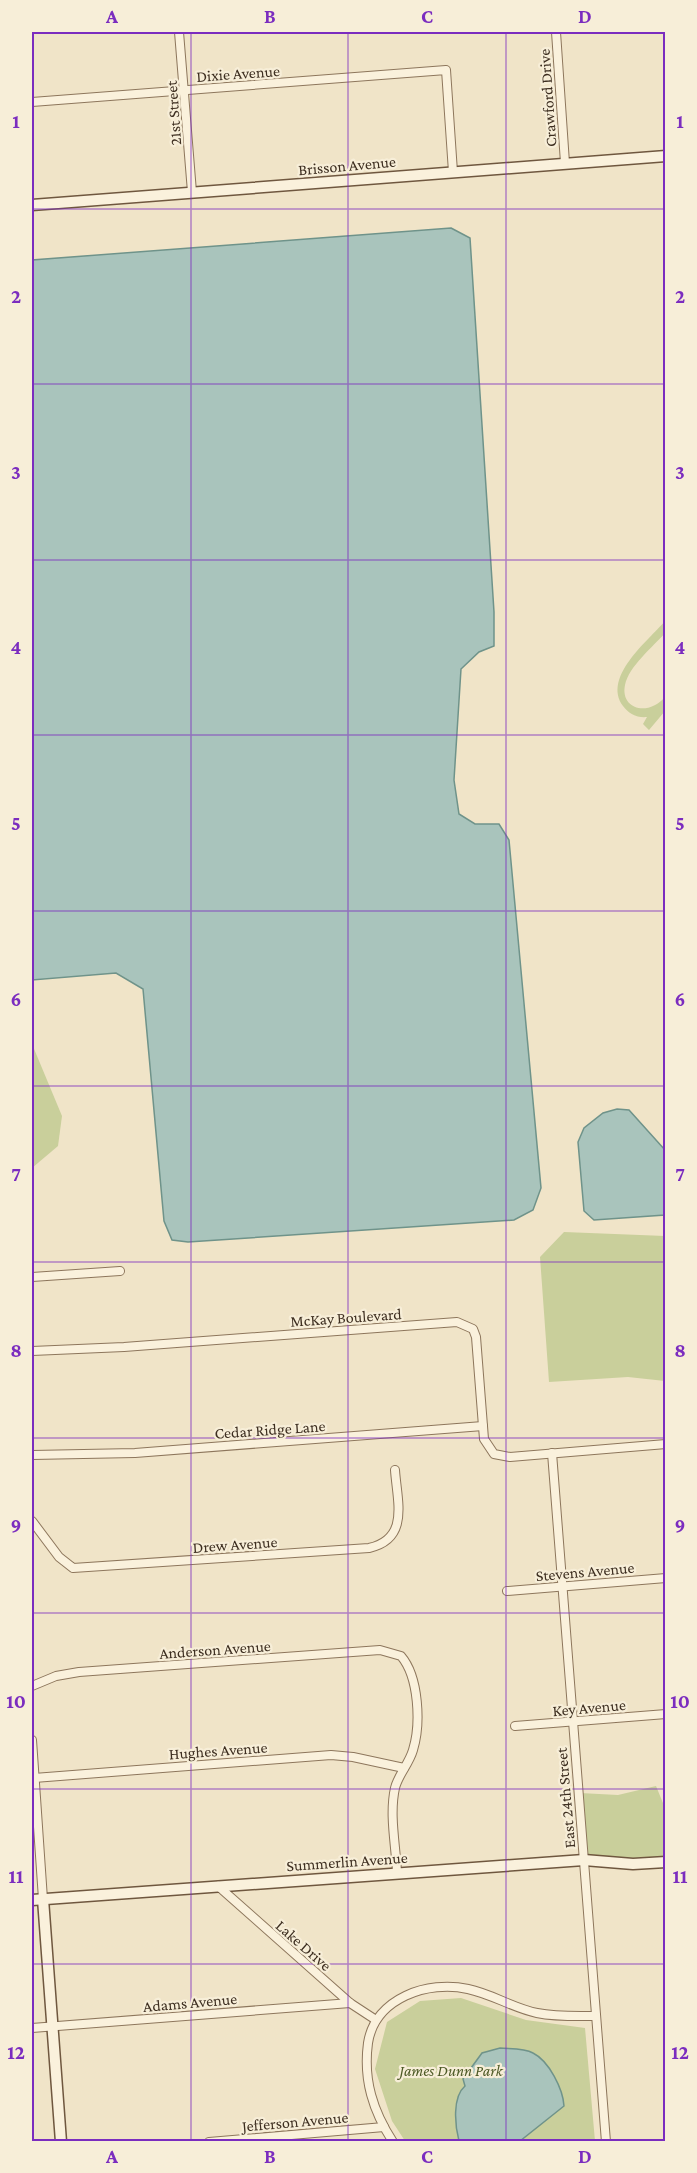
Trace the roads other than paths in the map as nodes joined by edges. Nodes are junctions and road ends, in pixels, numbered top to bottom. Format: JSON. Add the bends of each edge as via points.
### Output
{"nodes":[{"id":1,"x":179,"y":32,"type":"edge"},
{"id":2,"x":556,"y":32,"type":"edge"},
{"id":3,"x":186,"y":90,"type":"junction"},
{"id":4,"x":32,"y":102,"type":"edge"},
{"id":5,"x":666,"y":156,"type":"edge"},
{"id":6,"x":566,"y":163,"type":"junction"},
{"id":7,"x":453,"y":172,"type":"junction"},
{"id":8,"x":192,"y":192,"type":"junction"},
{"id":9,"x":32,"y":205,"type":"edge"},
{"id":10,"x":120,"y":1271,"type":"dead end"},
{"id":11,"x":32,"y":1277,"type":"edge"},
{"id":12,"x":32,"y":1351,"type":"edge"},
{"id":13,"x":483,"y":1426,"type":"junction"},
{"id":14,"x":666,"y":1444,"type":"edge"},
{"id":15,"x":552,"y":1453,"type":"junction"},
{"id":16,"x":32,"y":1455,"type":"edge"},
{"id":17,"x":394,"y":1470,"type":"dead end"},
{"id":18,"x":32,"y":1521,"type":"edge"},
{"id":19,"x":666,"y":1578,"type":"edge"},
{"id":20,"x":561,"y":1587,"type":"junction"},
{"id":21,"x":507,"y":1591,"type":"dead end"},
{"id":22,"x":32,"y":1686,"type":"edge"},
{"id":23,"x":666,"y":1714,"type":"edge"},
{"id":24,"x":572,"y":1722,"type":"junction"},
{"id":25,"x":515,"y":1726,"type":"dead end"},
{"id":26,"x":32,"y":1740,"type":"edge"},
{"id":27,"x":404,"y":1768,"type":"junction"},
{"id":28,"x":34,"y":1778,"type":"junction"},
{"id":29,"x":584,"y":1860,"type":"junction"},
{"id":30,"x":666,"y":1862,"type":"edge"},
{"id":31,"x":397,"y":1873,"type":"junction"},
{"id":32,"x":218,"y":1886,"type":"junction"},
{"id":33,"x":37,"y":1900,"type":"edge"},
{"id":34,"x":350,"y":2002,"type":"junction"},
{"id":35,"x":596,"y":2016,"type":"junction"},
{"id":36,"x":376,"y":2020,"type":"junction"},
{"id":37,"x":52,"y":2026,"type":"junction"},
{"id":38,"x":32,"y":2028,"type":"edge"},
{"id":39,"x":384,"y":2127,"type":"junction"},
{"id":40,"x":61,"y":2142,"type":"edge"},
{"id":41,"x":209,"y":2142,"type":"edge"},
{"id":42,"x":393,"y":2142,"type":"edge"},
{"id":43,"x":606,"y":2142,"type":"edge"}],
"edges":[{"from":1,"to":3,"type":"street","name":"21st Street"},
{"from":2,"to":6,"type":"street","name":"Crawford Drive"},
{"from":3,"to":4,"type":"street","name":"Dixie Avenue"},
{"from":3,"to":7,"type":"street","name":"Dixie Avenue","via":[[447,70]]},
{"from":3,"to":8,"type":"street","name":"21st Street"},
{"from":5,"to":6,"type":"street","name":"Brisson Avenue"},
{"from":6,"to":7,"type":"street","name":"Brisson Avenue"},
{"from":7,"to":8,"type":"street","name":"Brisson Avenue"},
{"from":8,"to":9,"type":"street","name":"Brisson Avenue"},
{"from":10,"to":11,"type":"street"},
{"from":12,"to":13,"type":"street","name":"McKay Boulevard","via":[[457,1322],[473,1329],[476,1337]]},
{"from":13,"to":15,"type":"street","name":"McKay Boulevard","via":[[484,1439],[494,1454],[510,1457]]},
{"from":13,"to":16,"type":"street","name":"Cedar Ridge Lane","via":[[135,1453]]},
{"from":14,"to":15,"type":"street"},
{"from":15,"to":20,"type":"street","name":"East 24th Street"},
{"from":17,"to":18,"type":"street","name":"Drew Avenue","via":[[397,1527],[388,1541],[369,1548],[73,1568],[58,1557]]},
{"from":19,"to":20,"type":"street","name":"Stevens Avenue"},
{"from":20,"to":21,"type":"street","name":"Stevens Avenue"},
{"from":20,"to":24,"type":"street","name":"East 24th Street"},
{"from":22,"to":27,"type":"street","name":"Anderson Avenue","via":[[73,1673],[380,1650],[401,1656],[412,1674],[416,1718],[412,1752]]},
{"from":23,"to":24,"type":"street","name":"Key Avenue"},
{"from":24,"to":25,"type":"street","name":"Key Avenue"},
{"from":24,"to":29,"type":"street","name":"East 24th Street"},
{"from":26,"to":28,"type":"street"},
{"from":27,"to":28,"type":"street","name":"Hughes Avenue","via":[[331,1755]]},
{"from":27,"to":31,"type":"street","via":[[395,1787],[393,1807]]},
{"from":28,"to":33,"type":"street"},
{"from":29,"to":30,"type":"street","name":"Summerlin Avenue"},
{"from":29,"to":31,"type":"street","name":"Summerlin Avenue"},
{"from":29,"to":35,"type":"street","name":"East 24th Street"},
{"from":31,"to":32,"type":"street","name":"Summerlin Avenue"},
{"from":32,"to":33,"type":"street","name":"Summerlin Avenue"},
{"from":32,"to":34,"type":"street","name":"Lake Drive"},
{"from":33,"to":37,"type":"street"},
{"from":34,"to":36,"type":"street","name":"Lake Drive"},
{"from":34,"to":37,"type":"street","name":"Adams Avenue"},
{"from":35,"to":36,"type":"street","via":[[560,2017],[534,2012],[467,1988],[446,1987],[411,1992],[390,2003]]},
{"from":35,"to":43,"type":"street","name":"East 24th Street"},
{"from":36,"to":39,"type":"street","via":[[365,2062],[367,2084]]},
{"from":37,"to":38,"type":"street","name":"Adams Avenue"},
{"from":37,"to":40,"type":"street"},
{"from":39,"to":41,"type":"street","name":"Jefferson Avenue"},
{"from":39,"to":42,"type":"street"}]}
